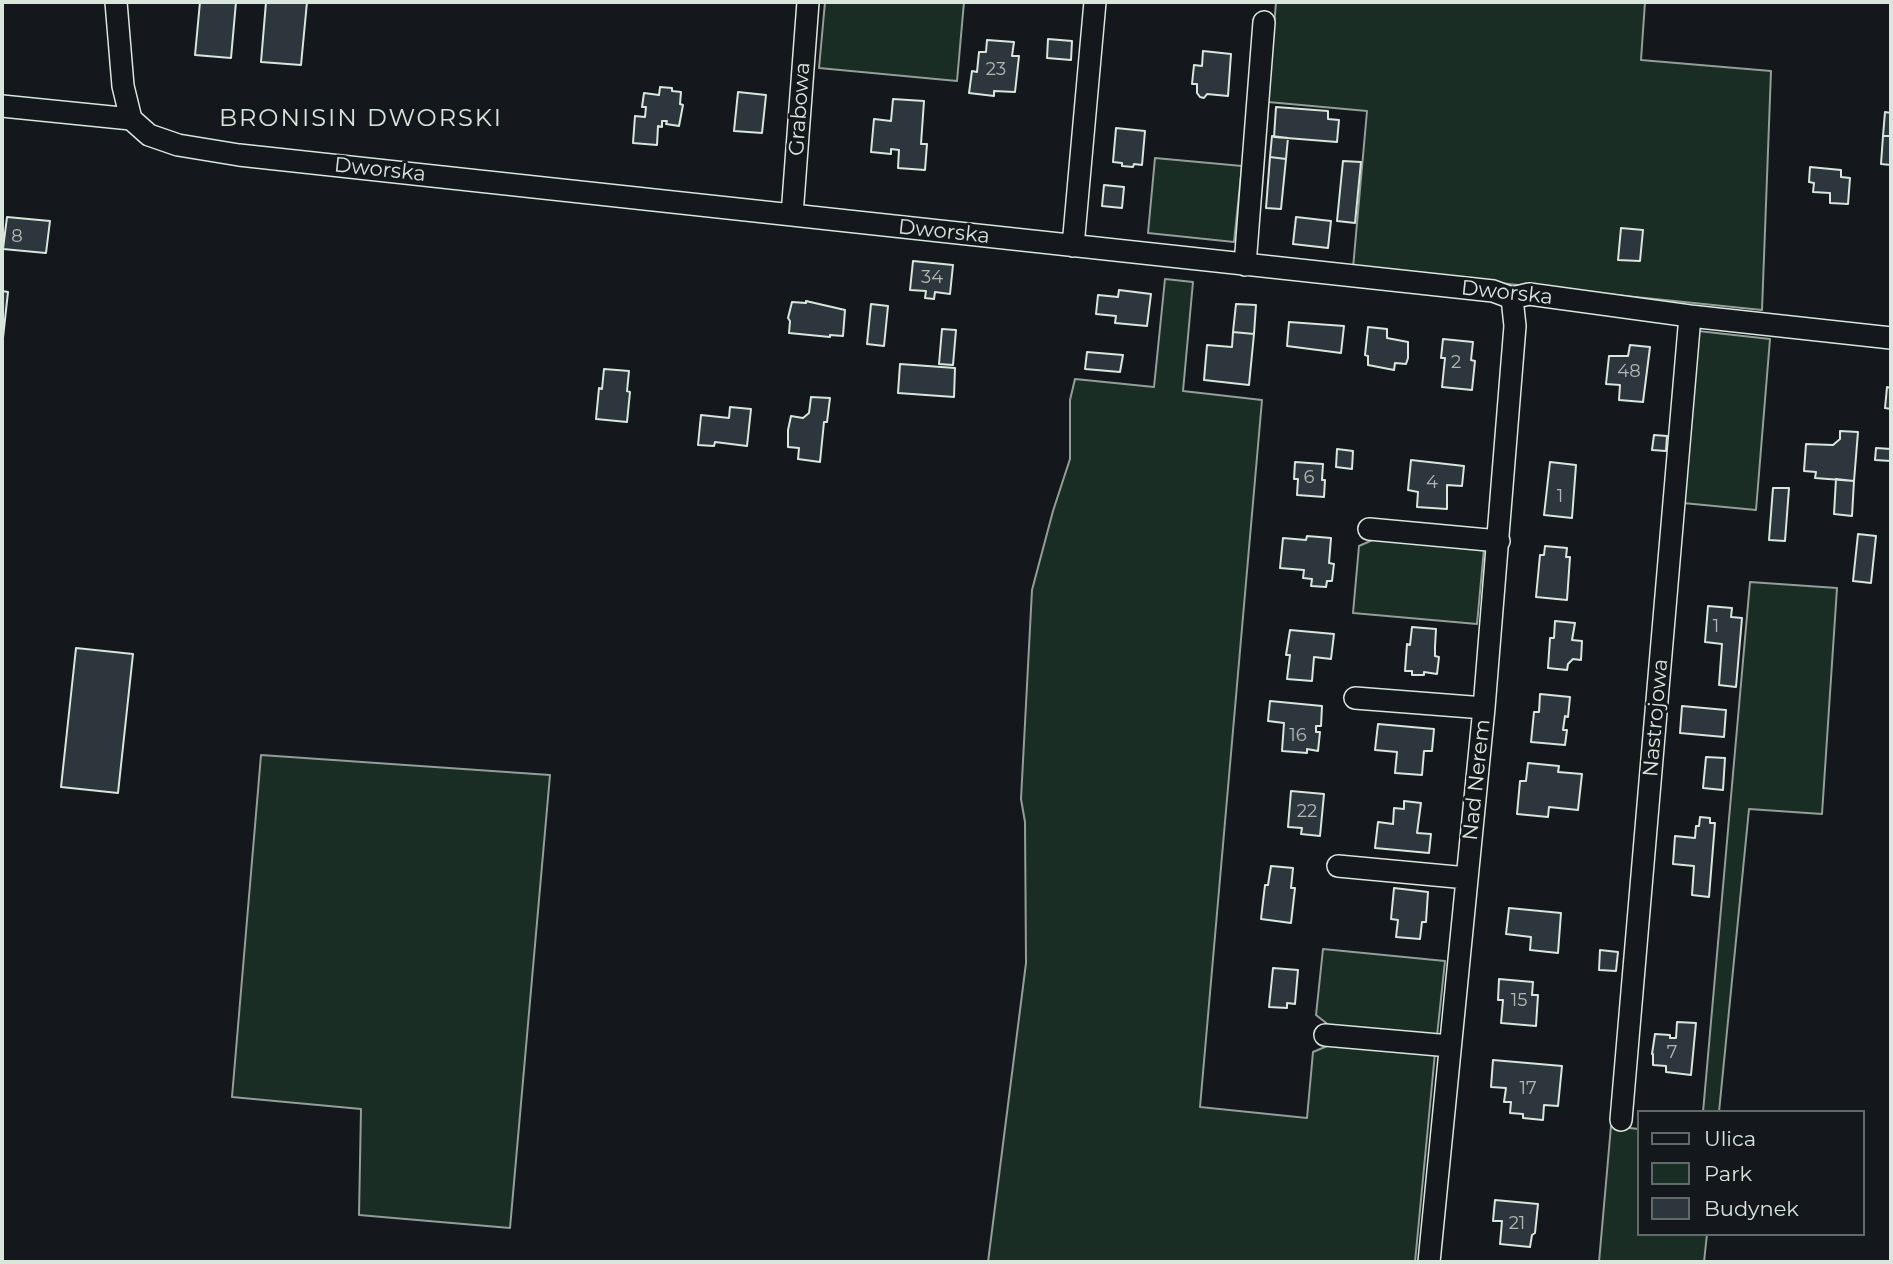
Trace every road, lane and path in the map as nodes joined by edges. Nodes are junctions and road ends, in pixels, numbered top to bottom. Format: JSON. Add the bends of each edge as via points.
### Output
{"nodes":[{"id":1,"x":116,"y":2,"type":"edge"},
{"id":2,"x":808,"y":2,"type":"edge"},
{"id":3,"x":1095,"y":2,"type":"edge"},
{"id":4,"x":1264,"y":22,"type":"dead end"},
{"id":5,"x":2,"y":106,"type":"edge"},
{"id":6,"x":131,"y":119,"type":"junction"},
{"id":7,"x":792,"y":215,"type":"junction"},
{"id":8,"x":1073,"y":246,"type":"junction"},
{"id":9,"x":1245,"y":265,"type":"junction"},
{"id":10,"x":1512,"y":298,"type":"junction"},
{"id":11,"x":1690,"y":316,"type":"junction"},
{"id":12,"x":1891,"y":338,"type":"edge"},
{"id":13,"x":1369,"y":529,"type":"dead end"},
{"id":14,"x":1499,"y":541,"type":"junction"},
{"id":15,"x":1355,"y":698,"type":"dead end"},
{"id":16,"x":1484,"y":708,"type":"junction"},
{"id":17,"x":1338,"y":866,"type":"dead end"},
{"id":18,"x":1467,"y":878,"type":"junction"},
{"id":19,"x":1325,"y":1035,"type":"dead end"},
{"id":20,"x":1450,"y":1046,"type":"junction"},
{"id":21,"x":1621,"y":1120,"type":"dead end"},
{"id":22,"x":1429,"y":1262,"type":"edge"}],
"edges":[{"from":1,"to":6,"type":"street","via":[[123,86]]},
{"from":2,"to":7,"type":"street","name":"Grabowa"},
{"from":3,"to":8,"type":"street"},
{"from":4,"to":9,"type":"street"},
{"from":5,"to":6,"type":"street","name":"Dworska"},
{"from":6,"to":7,"type":"street","name":"Dworska","via":[[149,135],[168,142],[239,155]]},
{"from":7,"to":8,"type":"street","name":"Dworska"},
{"from":8,"to":9,"type":"street","name":"Dworska"},
{"from":9,"to":10,"type":"street","name":"Dworska","via":[[1493,292]]},
{"from":10,"to":11,"type":"street","name":"Dworska","via":[[1529,294]]},
{"from":10,"to":14,"type":"street","name":"Nad Nerem","via":[[1516,326]]},
{"from":11,"to":12,"type":"street","name":"Dworska"},
{"from":11,"to":21,"type":"street","name":"Nastrojowa"},
{"from":13,"to":14,"type":"street"},
{"from":14,"to":16,"type":"street","name":"Nad Nerem"},
{"from":15,"to":16,"type":"street"},
{"from":16,"to":18,"type":"street","name":"Nad Nerem"},
{"from":17,"to":18,"type":"street"},
{"from":18,"to":20,"type":"street","name":"Nad Nerem"},
{"from":19,"to":20,"type":"street"},
{"from":20,"to":22,"type":"street","name":"Nad Nerem"}]}
